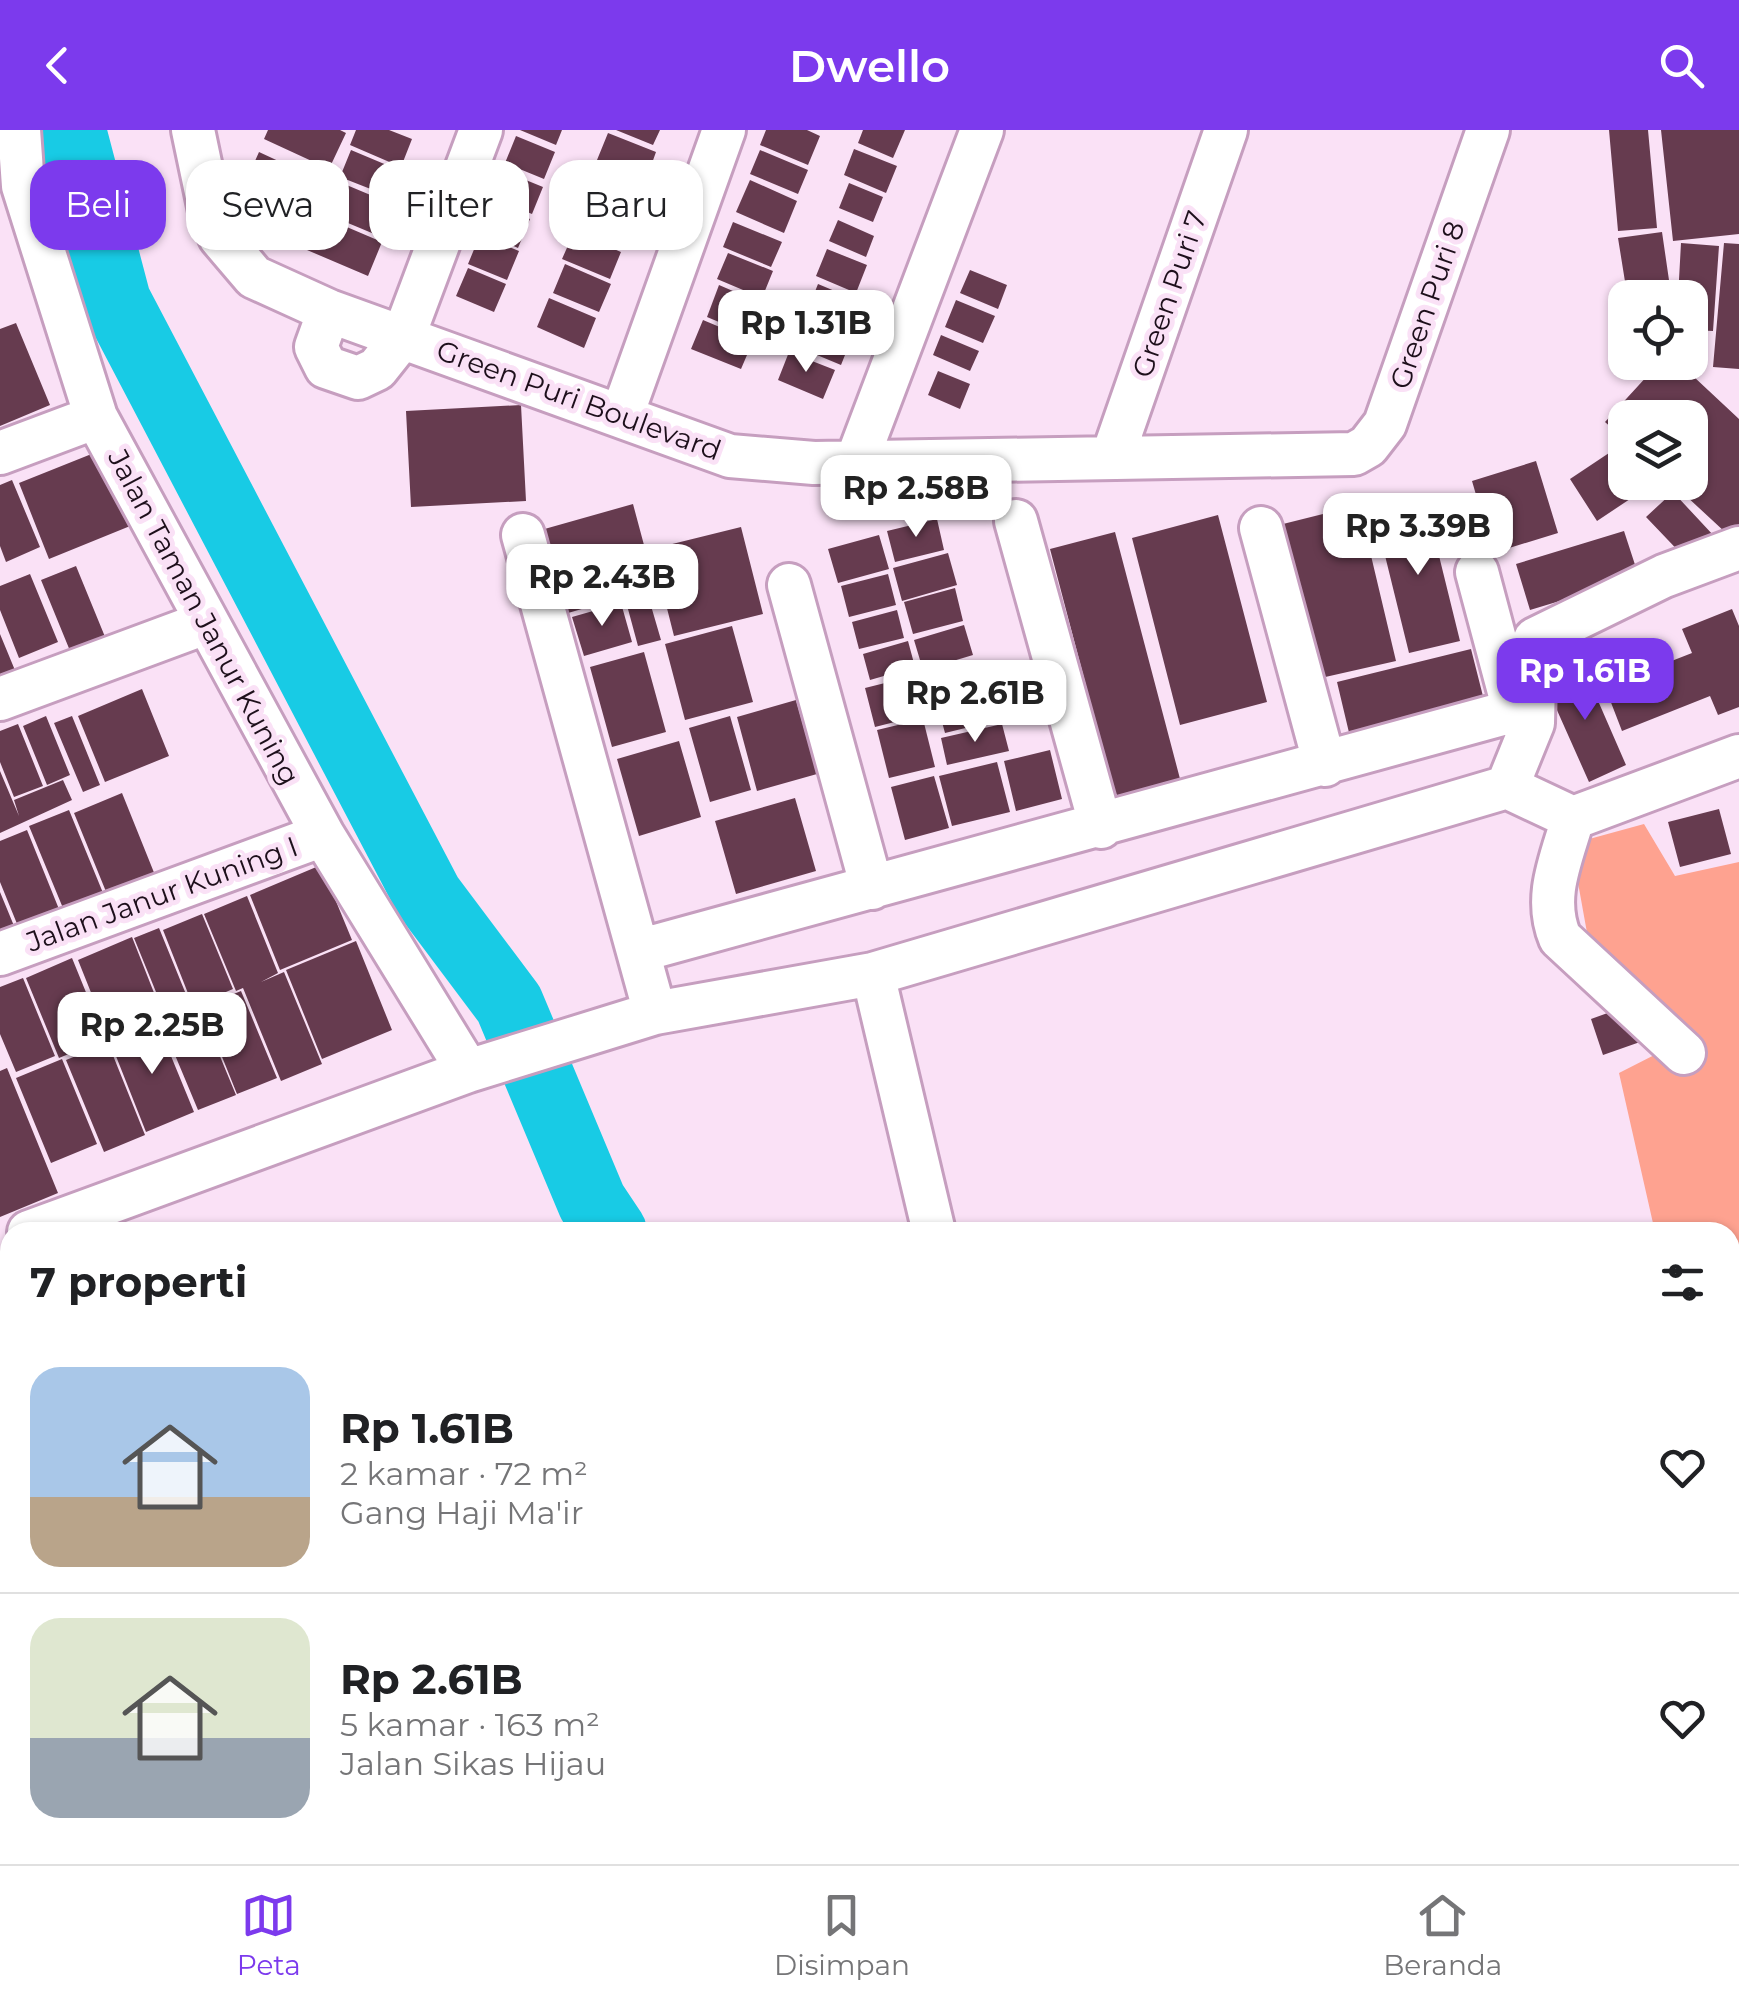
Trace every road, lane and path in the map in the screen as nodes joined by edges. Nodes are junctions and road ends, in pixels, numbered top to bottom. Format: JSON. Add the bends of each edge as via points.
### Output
{"nodes":[{"id":1,"x":19,"y":130,"type":"edge"},
{"id":2,"x":216,"y":130,"type":"edge"},
{"id":3,"x":481,"y":130,"type":"edge"},
{"id":4,"x":724,"y":130,"type":"edge"},
{"id":5,"x":982,"y":130,"type":"edge"},
{"id":6,"x":1226,"y":130,"type":"edge"},
{"id":7,"x":1488,"y":130,"type":"edge"},
{"id":8,"x":197,"y":150,"type":"edge"},
{"id":9,"x":12,"y":191,"type":"edge"},
{"id":10,"x":404,"y":335,"type":"junction"},
{"id":11,"x":622,"y":415,"type":"junction"},
{"id":12,"x":96,"y":418,"type":"junction"},
{"id":13,"x":0,"y":453,"type":"edge"},
{"id":14,"x":1339,"y":456,"type":"joint"},
{"id":15,"x":1112,"y":458,"type":"junction"},
{"id":16,"x":857,"y":460,"type":"junction"},
{"id":17,"x":1016,"y":521,"type":"dead end"},
{"id":18,"x":1261,"y":528,"type":"dead end"},
{"id":19,"x":523,"y":535,"type":"dead end"},
{"id":20,"x":1739,"y":548,"type":"edge"},
{"id":21,"x":1477,"y":572,"type":"dead end"},
{"id":22,"x":789,"y":585,"type":"dead end"},
{"id":23,"x":205,"y":624,"type":"junction"},
{"id":24,"x":0,"y":699,"type":"edge"},
{"id":25,"x":1739,"y":756,"type":"edge"},
{"id":26,"x":1326,"y":765,"type":"junction"},
{"id":27,"x":1507,"y":787,"type":"junction"},
{"id":28,"x":1585,"y":814,"type":"junction"},
{"id":29,"x":1101,"y":827,"type":"junction"},
{"id":30,"x":323,"y":835,"type":"junction"},
{"id":31,"x":872,"y":888,"type":"junction"},
{"id":32,"x":638,"y":951,"type":"junction"},
{"id":33,"x":0,"y":954,"type":"edge"},
{"id":34,"x":873,"y":974,"type":"junction"},
{"id":35,"x":655,"y":1013,"type":"junction"},
{"id":36,"x":1684,"y":1053,"type":"dead end"},
{"id":37,"x":480,"y":1068,"type":"junction"},
{"id":38,"x":56,"y":1222,"type":"edge"},
{"id":39,"x":932,"y":1222,"type":"edge"}],
"edges":[{"from":1,"to":9,"type":"street","name":"Jalan Taman Janur Kuning"},
{"from":2,"to":8,"type":"street"},
{"from":3,"to":10,"type":"street"},
{"from":4,"to":11,"type":"street"},
{"from":5,"to":16,"type":"street"},
{"from":6,"to":15,"type":"street","name":"Green Puri 7"},
{"from":7,"to":14,"type":"street","name":"Green Puri 8","via":[[1385,424],[1368,446]]},
{"from":8,"to":10,"type":"street","name":"Green Puri Boulevard","via":[[215,224],[254,277]]},
{"from":9,"to":12,"type":"street","name":"Jalan Taman Janur Kuning"},
{"from":10,"to":11,"type":"street","name":"Green Puri Boulevard"},
{"from":11,"to":16,"type":"street","name":"Green Puri Boulevard","via":[[730,456]]},
{"from":12,"to":13,"type":"street"},
{"from":12,"to":23,"type":"street","name":"Jalan Taman Janur Kuning"},
{"from":14,"to":15,"type":"street","name":"Green Puri Boulevard"},
{"from":15,"to":16,"type":"street","name":"Green Puri Boulevard"},
{"from":17,"to":29,"type":"street"},
{"from":18,"to":26,"type":"street"},
{"from":19,"to":32,"type":"street"},
{"from":20,"to":27,"type":"street","via":[[1664,576],[1535,640],[1533,723]]},
{"from":21,"to":26,"type":"street","via":[[1510,708]]},
{"from":22,"to":31,"type":"street"},
{"from":23,"to":24,"type":"street"},
{"from":23,"to":30,"type":"street","name":"Jalan Taman Janur Kuning"},
{"from":25,"to":28,"type":"street"},
{"from":26,"to":29,"type":"street"},
{"from":27,"to":28,"type":"street"},
{"from":27,"to":34,"type":"street"},
{"from":28,"to":36,"type":"street","via":[[1550,898],[1560,938]]},
{"from":29,"to":31,"type":"street"},
{"from":30,"to":33,"type":"street","name":"Jalan Janur Kuning I"},
{"from":30,"to":37,"type":"street","name":"Jalan Taman Janur Kuning"},
{"from":31,"to":32,"type":"street"},
{"from":32,"to":35,"type":"street"},
{"from":34,"to":35,"type":"street"},
{"from":34,"to":39,"type":"street"},
{"from":35,"to":37,"type":"street"},
{"from":37,"to":38,"type":"street"}]}
